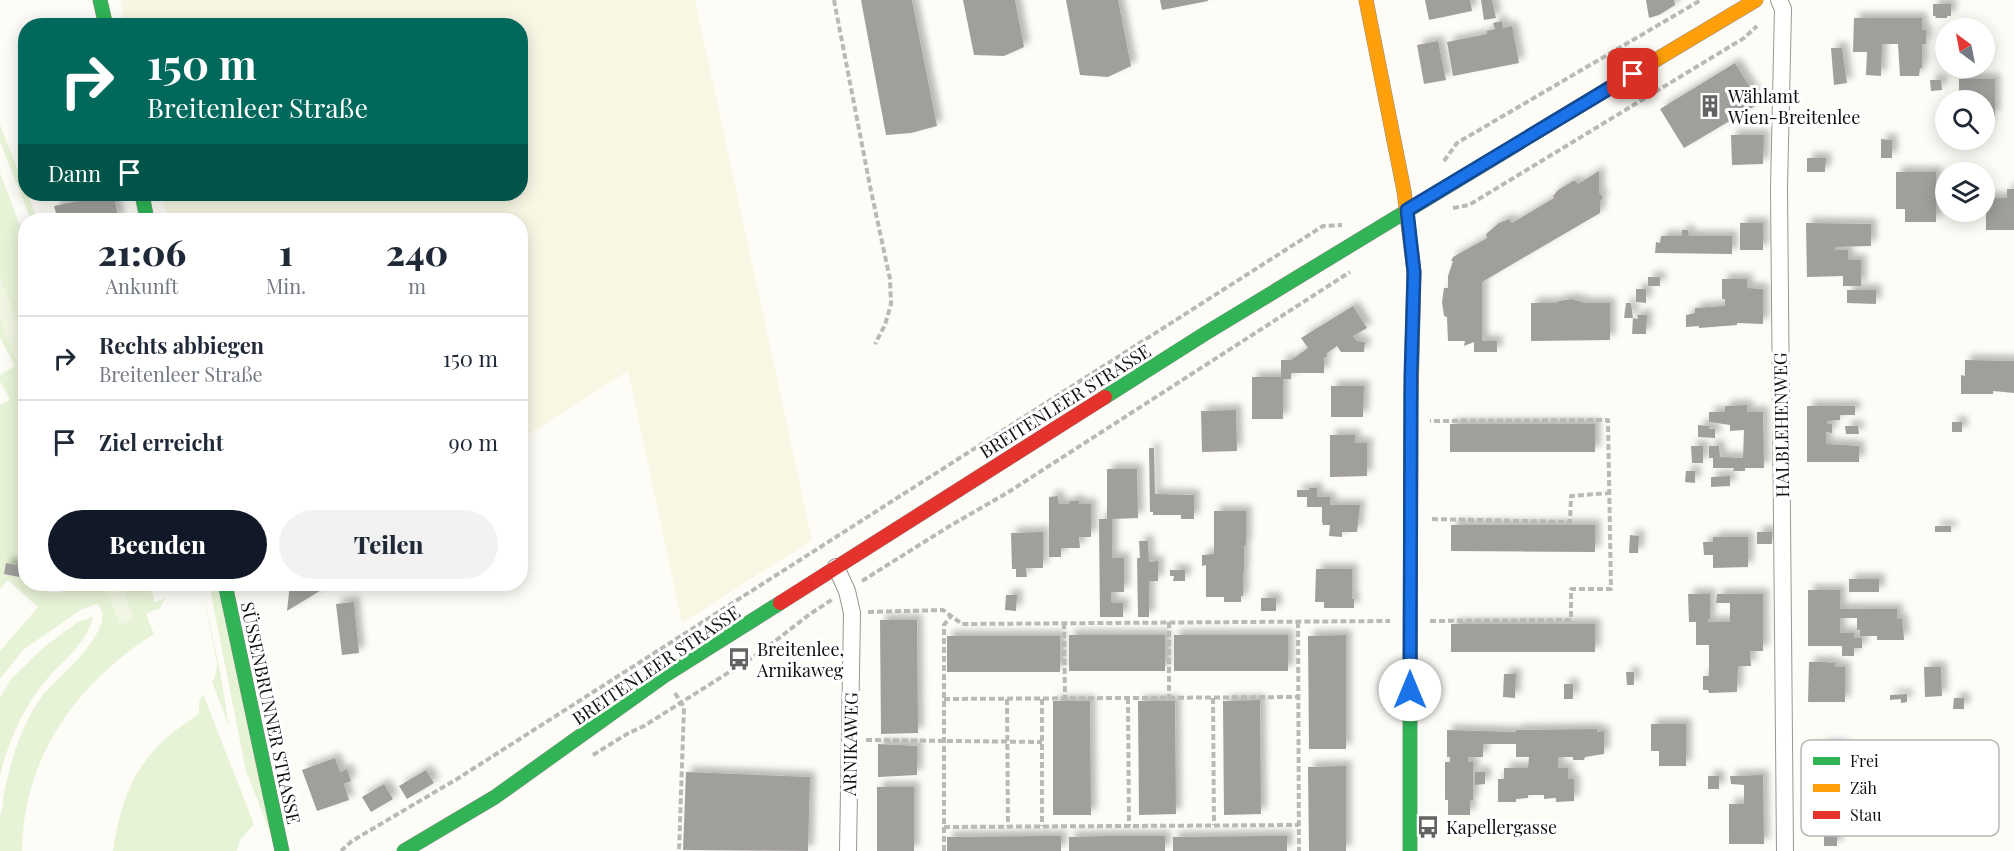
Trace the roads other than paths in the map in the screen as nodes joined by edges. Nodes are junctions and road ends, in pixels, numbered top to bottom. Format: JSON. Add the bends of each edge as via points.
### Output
{"nodes":[{"id":1,"x":100,"y":0,"type":"edge"},
{"id":2,"x":1366,"y":0,"type":"edge"},
{"id":3,"x":1756,"y":0,"type":"edge"},
{"id":4,"x":1779,"y":0,"type":"edge"},
{"id":5,"x":104,"y":18,"type":"edge"},
{"id":6,"x":1407,"y":210,"type":"junction"},
{"id":7,"x":836,"y":567,"type":"junction"},
{"id":8,"x":226,"y":591,"type":"edge"},
{"id":9,"x":282,"y":851,"type":"edge"},
{"id":10,"x":404,"y":851,"type":"edge"},
{"id":11,"x":848,"y":851,"type":"edge"},
{"id":12,"x":1410,"y":851,"type":"edge"},
{"id":13,"x":1785,"y":851,"type":"edge"}],
"edges":[{"from":1,"to":5,"type":"main road"},
{"from":2,"to":6,"type":"main road"},
{"from":3,"to":6,"type":"main road","name":"BREITENLEER STRASSE"},
{"from":4,"to":13,"type":"street","name":"HALBLEHENWEG","via":[[1783,9],[1779,188]]},
{"from":6,"to":7,"type":"main road","name":"BREITENLEER STRASSE"},
{"from":6,"to":12,"type":"main road","via":[[1414,272]]},
{"from":7,"to":10,"type":"main road","name":"BREITENLEER STRASSE","via":[[664,676],[495,797]]},
{"from":7,"to":11,"type":"street","name":"ARNIKAWEG","via":[[852,613]]},
{"from":8,"to":9,"type":"main road","name":"SÜSSENBRUNNER STRASSE"}]}
